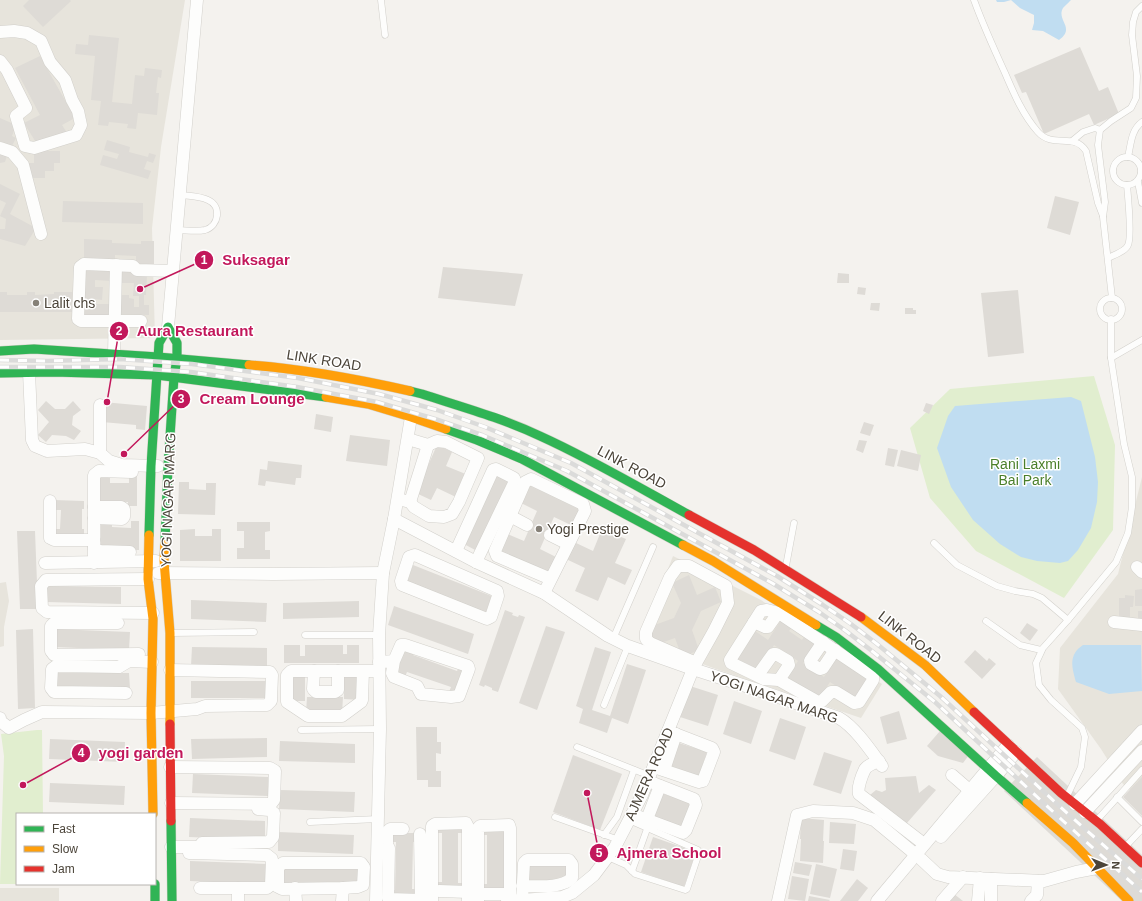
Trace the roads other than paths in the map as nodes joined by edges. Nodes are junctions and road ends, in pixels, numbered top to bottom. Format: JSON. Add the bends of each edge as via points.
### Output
{"nodes":[{"id":1,"x":197,"y":0,"type":"edge"},
{"id":2,"x":381,"y":0,"type":"edge"},
{"id":3,"x":974,"y":0,"type":"edge"},
{"id":4,"x":1142,"y":6,"type":"edge"},
{"id":5,"x":0,"y":32,"type":"edge"},
{"id":6,"x":385,"y":35,"type":"dead end"},
{"id":7,"x":0,"y":61,"type":"edge"},
{"id":8,"x":1142,"y":122,"type":"edge"},
{"id":9,"x":1100,"y":130,"type":"junction"},
{"id":10,"x":1072,"y":141,"type":"junction"},
{"id":11,"x":0,"y":148,"type":"edge"},
{"id":12,"x":1128,"y":157,"type":"junction"},
{"id":13,"x":1138,"y":182,"type":"junction"},
{"id":14,"x":1127,"y":186,"type":"junction"},
{"id":15,"x":180,"y":195,"type":"junction"},
{"id":16,"x":1142,"y":203,"type":"edge"},
{"id":17,"x":1104,"y":217,"type":"junction"},
{"id":18,"x":177,"y":230,"type":"junction"},
{"id":19,"x":41,"y":234,"type":"dead end"},
{"id":20,"x":1108,"y":258,"type":"junction"},
{"id":21,"x":116,"y":265,"type":"junction"},
{"id":22,"x":173,"y":271,"type":"junction"},
{"id":23,"x":1112,"y":298,"type":"junction"},
{"id":24,"x":1111,"y":319,"type":"junction"},
{"id":25,"x":115,"y":321,"type":"junction"},
{"id":26,"x":142,"y":321,"type":"dead end"},
{"id":27,"x":168,"y":327,"type":"junction"},
{"id":28,"x":1142,"y":340,"type":"edge"},
{"id":29,"x":0,"y":351,"type":"edge"},
{"id":30,"x":114,"y":354,"type":"junction"},
{"id":31,"x":158,"y":357,"type":"junction"},
{"id":32,"x":177,"y":358,"type":"junction"},
{"id":33,"x":1111,"y":358,"type":"junction"},
{"id":34,"x":29,"y":372,"type":"junction"},
{"id":35,"x":0,"y":373,"type":"edge"},
{"id":36,"x":157,"y":375,"type":"junction"},
{"id":37,"x":174,"y":377,"type":"junction"},
{"id":38,"x":100,"y":405,"type":"dead end"},
{"id":39,"x":411,"y":417,"type":"junction"},
{"id":40,"x":408,"y":439,"type":"junction"},
{"id":41,"x":484,"y":443,"type":"junction"},
{"id":42,"x":428,"y":445,"type":"junction"},
{"id":43,"x":100,"y":453,"type":"junction"},
{"id":44,"x":478,"y":458,"type":"junction"},
{"id":45,"x":151,"y":469,"type":"junction"},
{"id":46,"x":168,"y":470,"type":"junction"},
{"id":47,"x":398,"y":499,"type":"junction"},
{"id":48,"x":50,"y":501,"type":"dead end"},
{"id":49,"x":410,"y":502,"type":"junction"},
{"id":50,"x":510,"y":516,"type":"junction"},
{"id":51,"x":394,"y":519,"type":"junction"},
{"id":52,"x":794,"y":523,"type":"dead end"},
{"id":53,"x":527,"y":525,"type":"dead end"},
{"id":54,"x":550,"y":535,"type":"dead end"},
{"id":55,"x":934,"y":543,"type":"dead end"},
{"id":56,"x":94,"y":544,"type":"junction"},
{"id":57,"x":568,"y":544,"type":"junction"},
{"id":58,"x":444,"y":545,"type":"junction"},
{"id":59,"x":653,"y":547,"type":"dead end"},
{"id":60,"x":457,"y":548,"type":"junction"},
{"id":61,"x":695,"y":551,"type":"junction"},
{"id":62,"x":130,"y":552,"type":"dead end"},
{"id":63,"x":502,"y":558,"type":"junction"},
{"id":64,"x":45,"y":563,"type":"dead end"},
{"id":65,"x":94,"y":563,"type":"junction"},
{"id":66,"x":485,"y":563,"type":"junction"},
{"id":67,"x":435,"y":564,"type":"junction"},
{"id":68,"x":689,"y":566,"type":"junction"},
{"id":69,"x":165,"y":567,"type":"junction"},
{"id":70,"x":786,"y":570,"type":"junction"},
{"id":71,"x":149,"y":571,"type":"junction"},
{"id":72,"x":383,"y":573,"type":"junction"},
{"id":73,"x":733,"y":573,"type":"junction"},
{"id":74,"x":551,"y":579,"type":"junction"},
{"id":75,"x":480,"y":584,"type":"junction"},
{"id":76,"x":726,"y":586,"type":"junction"},
{"id":77,"x":544,"y":593,"type":"junction"},
{"id":78,"x":153,"y":613,"type":"junction"},
{"id":79,"x":1068,"y":620,"type":"junction"},
{"id":80,"x":986,"y":622,"type":"dead end"},
{"id":81,"x":1114,"y":622,"type":"dead end"},
{"id":82,"x":118,"y":623,"type":"dead end"},
{"id":83,"x":1142,"y":625,"type":"edge"},
{"id":84,"x":254,"y":632,"type":"dead end"},
{"id":85,"x":170,"y":633,"type":"junction"},
{"id":86,"x":305,"y":635,"type":"dead end"},
{"id":87,"x":379,"y":636,"type":"junction"},
{"id":88,"x":613,"y":639,"type":"junction"},
{"id":89,"x":823,"y":642,"type":"junction"},
{"id":90,"x":628,"y":646,"type":"junction"},
{"id":91,"x":834,"y":650,"type":"junction"},
{"id":92,"x":1041,"y":650,"type":"junction"},
{"id":93,"x":152,"y":658,"type":"junction"},
{"id":94,"x":394,"y":661,"type":"junction"},
{"id":95,"x":379,"y":666,"type":"junction"},
{"id":96,"x":694,"y":666,"type":"junction"},
{"id":97,"x":170,"y":670,"type":"junction"},
{"id":98,"x":314,"y":671,"type":"junction"},
{"id":99,"x":338,"y":671,"type":"junction"},
{"id":100,"x":363,"y":672,"type":"junction"},
{"id":101,"x":761,"y":677,"type":"junction"},
{"id":102,"x":779,"y":680,"type":"junction"},
{"id":103,"x":758,"y":690,"type":"junction"},
{"id":104,"x":102,"y":693,"type":"junction"},
{"id":105,"x":126,"y":693,"type":"dead end"},
{"id":106,"x":604,"y":705,"type":"dead end"},
{"id":107,"x":102,"y":712,"type":"junction"},
{"id":108,"x":170,"y":712,"type":"junction"},
{"id":109,"x":151,"y":713,"type":"junction"},
{"id":110,"x":0,"y":718,"type":"edge"},
{"id":111,"x":380,"y":729,"type":"junction"},
{"id":112,"x":301,"y":730,"type":"dead end"},
{"id":113,"x":1142,"y":731,"type":"edge"},
{"id":114,"x":672,"y":733,"type":"junction"},
{"id":115,"x":577,"y":747,"type":"dead end"},
{"id":116,"x":1012,"y":748,"type":"junction"},
{"id":117,"x":1142,"y":751,"type":"edge"},
{"id":118,"x":170,"y":767,"type":"junction"},
{"id":119,"x":634,"y":770,"type":"junction"},
{"id":120,"x":1142,"y":770,"type":"edge"},
{"id":121,"x":992,"y":772,"type":"junction"},
{"id":122,"x":654,"y":774,"type":"junction"},
{"id":123,"x":952,"y":775,"type":"dead end"},
{"id":124,"x":660,"y":786,"type":"junction"},
{"id":125,"x":974,"y":794,"type":"junction"},
{"id":126,"x":1117,"y":797,"type":"junction"},
{"id":127,"x":1070,"y":801,"type":"junction"},
{"id":128,"x":171,"y":805,"type":"junction"},
{"id":129,"x":1085,"y":812,"type":"junction"},
{"id":130,"x":153,"y":813,"type":"edge"},
{"id":131,"x":555,"y":817,"type":"dead end"},
{"id":132,"x":631,"y":817,"type":"junction"},
{"id":133,"x":378,"y":819,"type":"junction"},
{"id":134,"x":1096,"y":821,"type":"junction"},
{"id":135,"x":310,"y":822,"type":"dead end"},
{"id":136,"x":1142,"y":822,"type":"edge"},
{"id":137,"x":647,"y":824,"type":"junction"},
{"id":138,"x":403,"y":829,"type":"dead end"},
{"id":139,"x":1142,"y":829,"type":"edge"},
{"id":140,"x":420,"y":834,"type":"dead end"},
{"id":141,"x":604,"y":835,"type":"junction"},
{"id":142,"x":619,"y":840,"type":"junction"},
{"id":143,"x":924,"y":844,"type":"junction"},
{"id":144,"x":1125,"y":847,"type":"junction"},
{"id":145,"x":171,"y":850,"type":"junction"},
{"id":146,"x":383,"y":853,"type":"junction"},
{"id":147,"x":608,"y":857,"type":"junction"},
{"id":148,"x":919,"y":857,"type":"junction"},
{"id":149,"x":1142,"y":863,"type":"edge"},
{"id":150,"x":1097,"y":868,"type":"junction"},
{"id":151,"x":632,"y":871,"type":"junction"},
{"id":152,"x":963,"y":877,"type":"junction"},
{"id":153,"x":986,"y":878,"type":"junction"},
{"id":154,"x":382,"y":879,"type":"junction"},
{"id":155,"x":1038,"y":881,"type":"junction"},
{"id":156,"x":574,"y":884,"type":"junction"},
{"id":157,"x":155,"y":885,"type":"edge"},
{"id":158,"x":522,"y":886,"type":"junction"},
{"id":159,"x":200,"y":888,"type":"dead end"},
{"id":160,"x":238,"y":888,"type":"junction"},
{"id":161,"x":295,"y":888,"type":"junction"},
{"id":162,"x":343,"y":888,"type":"junction"},
{"id":163,"x":468,"y":896,"type":"edge"},
{"id":164,"x":428,"y":898,"type":"edge"},
{"id":165,"x":481,"y":898,"type":"edge"},
{"id":166,"x":512,"y":899,"type":"edge"},
{"id":167,"x":155,"y":901,"type":"edge"},
{"id":168,"x":172,"y":901,"type":"edge"},
{"id":169,"x":238,"y":901,"type":"edge"},
{"id":170,"x":296,"y":901,"type":"edge"},
{"id":171,"x":342,"y":901,"type":"edge"},
{"id":172,"x":376,"y":901,"type":"edge"},
{"id":173,"x":778,"y":901,"type":"edge"},
{"id":174,"x":877,"y":901,"type":"edge"},
{"id":175,"x":886,"y":901,"type":"edge"},
{"id":176,"x":942,"y":901,"type":"edge"},
{"id":177,"x":978,"y":901,"type":"edge"},
{"id":178,"x":991,"y":901,"type":"edge"},
{"id":179,"x":1031,"y":901,"type":"edge"},
{"id":180,"x":1129,"y":901,"type":"edge"}],
"edges":[{"from":1,"to":15,"type":"street"},
{"from":2,"to":6,"type":"lane"},
{"from":3,"to":10,"type":"lane","via":[[1020,108],[1044,138]]},
{"from":4,"to":9,"type":"lane","via":[[1136,12],[1132,35],[1137,76],[1136,98],[1131,108]]},
{"from":5,"to":7,"type":"street","via":[[14,31],[41,41],[50,62],[65,80],[78,111],[81,125],[76,135],[34,148],[25,146],[16,116],[26,108]]},
{"from":8,"to":12,"type":"lane","via":[[1132,137]]},
{"from":9,"to":10,"type":"lane","via":[[1095,128],[1083,132]]},
{"from":9,"to":17,"type":"lane","via":[[1098,145],[1105,202]]},
{"from":10,"to":17,"type":"lane","via":[[1083,145],[1086,151],[1098,203]]},
{"from":11,"to":19,"type":"street","via":[[12,152],[23,165]]},
{"from":12,"to":13,"type":"lane","via":[[1139,163],[1141,176]]},
{"from":12,"to":14,"type":"lane","via":[[1117,161],[1113,172],[1119,183]]},
{"from":13,"to":14,"type":"lane"},
{"from":13,"to":16,"type":"lane"},
{"from":14,"to":20,"type":"lane","via":[[1128,245]]},
{"from":15,"to":18,"type":"street"},
{"from":15,"to":18,"type":"lane","via":[[207,199],[214,203],[217,214],[212,226],[205,230]]},
{"from":17,"to":20,"type":"lane"},
{"from":18,"to":22,"type":"street"},
{"from":20,"to":23,"type":"lane"},
{"from":21,"to":22,"type":"street","via":[[133,266],[137,270]]},
{"from":21,"to":25,"type":"street"},
{"from":21,"to":25,"type":"street","via":[[84,264],[80,267],[78,319]]},
{"from":22,"to":27,"type":"street"},
{"from":23,"to":24,"type":"lane","via":[[1122,305],[1122,311],[1116,318]]},
{"from":23,"to":24,"type":"lane","via":[[1106,299],[1101,309],[1106,318]]},
{"from":24,"to":33,"type":"lane"},
{"from":25,"to":26,"type":"street"},
{"from":25,"to":30,"type":"street"},
{"from":27,"to":31,"type":"main road","name":"YOGI NAGAR MARG","via":[[159,343]]},
{"from":27,"to":32,"type":"main road","name":"YOGI NAGAR MARG","via":[[177,343]]},
{"from":28,"to":33,"type":"lane"},
{"from":29,"to":30,"type":"main road","name":"LINK ROAD","via":[[34,349]]},
{"from":30,"to":31,"type":"main road","name":"LINK ROAD"},
{"from":31,"to":32,"type":"main road","name":"LINK ROAD"},
{"from":31,"to":36,"type":"main road","name":"YOGI NAGAR MARG"},
{"from":32,"to":37,"type":"main road","name":"YOGI NAGAR MARG"},
{"from":32,"to":70,"type":"main road","name":"LINK ROAD","via":[[279,367],[375,382],[499,419],[560,445],[600,466]]},
{"from":33,"to":79,"type":"lane","via":[[1124,444],[1132,477],[1132,507],[1128,533],[1116,562]]},
{"from":34,"to":35,"type":"main road"},
{"from":34,"to":36,"type":"main road"},
{"from":34,"to":43,"type":"street","via":[[34,446],[47,451],[85,449]]},
{"from":36,"to":37,"type":"main road"},
{"from":36,"to":45,"type":"main road","name":"YOGI NAGAR MARG"},
{"from":37,"to":39,"type":"main road","via":[[340,399],[368,404]]},
{"from":37,"to":46,"type":"main road","name":"YOGI NAGAR MARG"},
{"from":38,"to":43,"type":"street"},
{"from":39,"to":40,"type":"street"},
{"from":39,"to":41,"type":"main road"},
{"from":40,"to":42,"type":"street"},
{"from":40,"to":47,"type":"street"},
{"from":41,"to":44,"type":"street"},
{"from":41,"to":61,"type":"main road","via":[[522,459]]},
{"from":42,"to":44,"type":"street","via":[[437,441],[446,442]]},
{"from":42,"to":49,"type":"street"},
{"from":43,"to":45,"type":"street","via":[[109,461]]},
{"from":44,"to":49,"type":"street","via":[[452,514],[444,517],[429,516],[414,508]]},
{"from":45,"to":46,"type":"street"},
{"from":45,"to":56,"type":"street","via":[[99,471],[94,474]]},
{"from":45,"to":71,"type":"main road","name":"YOGI NAGAR MARG"},
{"from":46,"to":69,"type":"main road","name":"YOGI NAGAR MARG"},
{"from":47,"to":49,"type":"street"},
{"from":47,"to":51,"type":"street"},
{"from":48,"to":56,"type":"street","via":[[50,538]]},
{"from":50,"to":53,"type":"street"},
{"from":50,"to":57,"type":"street","via":[[526,482],[531,479],[584,504],[585,511]]},
{"from":50,"to":63,"type":"street","via":[[494,551]]},
{"from":51,"to":58,"type":"street"},
{"from":51,"to":72,"type":"street"},
{"from":52,"to":70,"type":"lane"},
{"from":54,"to":57,"type":"street"},
{"from":55,"to":79,"type":"lane","via":[[957,565],[997,586],[1042,598]]},
{"from":56,"to":62,"type":"street","via":[[100,551]]},
{"from":56,"to":65,"type":"street"},
{"from":57,"to":74,"type":"street"},
{"from":58,"to":60,"type":"street"},
{"from":58,"to":67,"type":"street"},
{"from":59,"to":88,"type":"lane"},
{"from":60,"to":66,"type":"street"},
{"from":60,"to":66,"type":"street","via":[[493,470],[496,469],[514,478],[515,482]]},
{"from":61,"to":68,"type":"street"},
{"from":61,"to":73,"type":"main road"},
{"from":63,"to":66,"type":"street"},
{"from":63,"to":74,"type":"street"},
{"from":64,"to":65,"type":"street"},
{"from":65,"to":71,"type":"street"},
{"from":66,"to":75,"type":"street"},
{"from":66,"to":77,"type":"street"},
{"from":67,"to":75,"type":"street"},
{"from":67,"to":75,"type":"street","via":[[415,555],[409,557],[402,585],[487,619],[491,617],[498,596],[497,591]]},
{"from":68,"to":76,"type":"street"},
{"from":68,"to":96,"type":"street","via":[[678,566],[670,577],[646,632],[646,639]]},
{"from":69,"to":71,"type":"street"},
{"from":69,"to":72,"type":"street","via":[[273,574]]},
{"from":69,"to":85,"type":"main road","name":"YOGI NAGAR MARG"},
{"from":70,"to":116,"type":"main road","name":"LINK ROAD","via":[[860,616],[925,665]]},
{"from":71,"to":78,"type":"main road","name":"YOGI NAGAR MARG"},
{"from":71,"to":78,"type":"street","via":[[46,580],[41,586],[42,608],[47,612]]},
{"from":72,"to":87,"type":"street"},
{"from":73,"to":76,"type":"street"},
{"from":73,"to":121,"type":"main road","via":[[836,637],[878,669]]},
{"from":74,"to":77,"type":"street"},
{"from":76,"to":96,"type":"street","name":"AJMERA ROAD","via":[[728,604]]},
{"from":77,"to":88,"type":"street"},
{"from":78,"to":93,"type":"main road","name":"YOGI NAGAR MARG"},
{"from":79,"to":92,"type":"lane"},
{"from":80,"to":92,"type":"lane","via":[[1020,644]]},
{"from":81,"to":83,"type":"street"},
{"from":82,"to":93,"type":"street","via":[[54,623],[51,626],[51,651],[54,655]]},
{"from":84,"to":85,"type":"lane"},
{"from":85,"to":97,"type":"main road","name":"YOGI NAGAR MARG"},
{"from":86,"to":87,"type":"lane"},
{"from":87,"to":95,"type":"street"},
{"from":88,"to":90,"type":"street"},
{"from":89,"to":91,"type":"street"},
{"from":89,"to":91,"type":"street","via":[[810,660],[811,664],[823,668]]},
{"from":89,"to":101,"type":"street","via":[[778,613],[761,611],[730,660],[731,663]]},
{"from":90,"to":96,"type":"street"},
{"from":90,"to":106,"type":"lane"},
{"from":91,"to":102,"type":"street","via":[[873,676],[859,702],[854,703],[836,692],[831,692],[818,702]]},
{"from":92,"to":127,"type":"lane","via":[[1036,662],[1039,685],[1051,700],[1082,728],[1085,737],[1081,767]]},
{"from":93,"to":104,"type":"street","via":[[129,661],[119,667],[56,666],[52,669],[51,688],[54,692]]},
{"from":93,"to":109,"type":"main road","name":"YOGI NAGAR MARG"},
{"from":94,"to":94,"type":"street","via":[[401,645],[405,644],[468,666],[469,669],[459,696],[421,694],[417,686],[394,677]]},
{"from":94,"to":95,"type":"street"},
{"from":95,"to":100,"type":"street"},
{"from":95,"to":111,"type":"street"},
{"from":96,"to":103,"type":"street","name":"YOGI NAGAR MARG"},
{"from":96,"to":114,"type":"street","name":"AJMERA ROAD"},
{"from":97,"to":108,"type":"main road","name":"YOGI NAGAR MARG"},
{"from":97,"to":108,"type":"street","via":[[270,672],[272,675],[271,701],[267,705],[205,706],[197,710]]},
{"from":98,"to":99,"type":"street"},
{"from":98,"to":99,"type":"street","via":[[316,692],[335,692],[338,690]]},
{"from":98,"to":100,"type":"street","via":[[291,671],[287,675],[287,702],[308,716],[342,716],[361,702]]},
{"from":99,"to":100,"type":"street"},
{"from":101,"to":102,"type":"street"},
{"from":101,"to":102,"type":"street","via":[[773,654],[776,654],[789,664]]},
{"from":101,"to":103,"type":"street"},
{"from":103,"to":143,"type":"street","name":"YOGI NAGAR MARG","via":[[847,722],[880,763],[872,764],[866,769],[858,790],[859,794]]},
{"from":104,"to":105,"type":"street"},
{"from":104,"to":107,"type":"street"},
{"from":107,"to":109,"type":"street"},
{"from":107,"to":110,"type":"street","via":[[42,712],[10,728],[0,721]]},
{"from":108,"to":109,"type":"street"},
{"from":108,"to":118,"type":"main road","name":"YOGI NAGAR MARG"},
{"from":109,"to":130,"type":"main road","name":"YOGI NAGAR MARG"},
{"from":111,"to":112,"type":"lane"},
{"from":111,"to":133,"type":"street"},
{"from":113,"to":127,"type":"street"},
{"from":114,"to":122,"type":"street","name":"AJMERA ROAD"},
{"from":114,"to":122,"type":"street","via":[[712,748],[714,752],[703,781]]},
{"from":115,"to":119,"type":"lane"},
{"from":116,"to":121,"type":"street"},
{"from":116,"to":127,"type":"main road","name":"LINK ROAD"},
{"from":117,"to":129,"type":"street"},
{"from":118,"to":128,"type":"main road","name":"YOGI NAGAR MARG"},
{"from":118,"to":128,"type":"street","via":[[270,768],[274,771],[274,800],[271,804]]},
{"from":119,"to":122,"type":"lane"},
{"from":119,"to":141,"type":"lane","via":[[617,817]]},
{"from":120,"to":126,"type":"lane"},
{"from":121,"to":125,"type":"street"},
{"from":121,"to":150,"type":"main road","via":[[1073,843]]},
{"from":122,"to":124,"type":"street"},
{"from":122,"to":132,"type":"street","name":"AJMERA ROAD"},
{"from":123,"to":125,"type":"street"},
{"from":124,"to":137,"type":"street"},
{"from":124,"to":137,"type":"street","via":[[694,799],[696,804],[683,832]]},
{"from":125,"to":143,"type":"street"},
{"from":125,"to":148,"type":"street"},
{"from":126,"to":134,"type":"lane"},
{"from":126,"to":136,"type":"lane"},
{"from":127,"to":129,"type":"main road","name":"LINK ROAD"},
{"from":128,"to":145,"type":"main road","name":"YOGI NAGAR MARG"},
{"from":128,"to":145,"type":"street","via":[[269,810],[274,813],[273,837],[269,842],[202,844],[199,847]]},
{"from":129,"to":134,"type":"main road","name":"LINK ROAD"},
{"from":131,"to":141,"type":"lane"},
{"from":132,"to":137,"type":"street"},
{"from":132,"to":142,"type":"street","name":"AJMERA ROAD"},
{"from":133,"to":135,"type":"lane"},
{"from":133,"to":146,"type":"street"},
{"from":134,"to":144,"type":"main road","name":"LINK ROAD"},
{"from":137,"to":151,"type":"lane"},
{"from":137,"to":151,"type":"lane","via":[[698,850],[687,890]]},
{"from":138,"to":146,"type":"street","via":[[390,829],[387,846],[389,848]]},
{"from":139,"to":144,"type":"lane"},
{"from":140,"to":164,"type":"street"},
{"from":141,"to":142,"type":"lane"},
{"from":142,"to":147,"type":"street","name":"AJMERA ROAD"},
{"from":143,"to":148,"type":"street"},
{"from":144,"to":149,"type":"main road","name":"LINK ROAD"},
{"from":145,"to":160,"type":"street","via":[[267,855],[272,859],[271,885],[267,888]]},
{"from":145,"to":168,"type":"main road","name":"YOGI NAGAR MARG"},
{"from":146,"to":154,"type":"street"},
{"from":147,"to":151,"type":"lane","via":[[626,865]]},
{"from":147,"to":156,"type":"street","name":"AJMERA ROAD","via":[[594,874]]},
{"from":148,"to":152,"type":"street","via":[[937,874]]},
{"from":148,"to":173,"type":"street","via":[[874,820],[853,813],[813,811],[797,815]]},
{"from":148,"to":174,"type":"street"},
{"from":148,"to":175,"type":"street"},
{"from":150,"to":155,"type":"street"},
{"from":150,"to":180,"type":"main road"},
{"from":152,"to":153,"type":"street"},
{"from":152,"to":176,"type":"street"},
{"from":153,"to":155,"type":"street"},
{"from":153,"to":177,"type":"street"},
{"from":153,"to":178,"type":"street"},
{"from":154,"to":164,"type":"street","via":[[389,899]]},
{"from":154,"to":172,"type":"street"},
{"from":155,"to":179,"type":"street","via":[[1037,895]]},
{"from":156,"to":158,"type":"street"},
{"from":156,"to":158,"type":"street","via":[[572,864],[569,860],[527,860],[524,863]]},
{"from":156,"to":166,"type":"street","name":"AJMERA ROAD","via":[[572,893],[562,897]]},
{"from":157,"to":167,"type":"main road"},
{"from":158,"to":166,"type":"street"},
{"from":159,"to":160,"type":"street"},
{"from":160,"to":169,"type":"street"},
{"from":161,"to":162,"type":"street"},
{"from":161,"to":162,"type":"street","via":[[278,887],[278,867],[282,864],[361,863],[364,867],[363,885]]},
{"from":161,"to":170,"type":"street"},
{"from":162,"to":171,"type":"street"},
{"from":163,"to":164,"type":"street"},
{"from":163,"to":164,"type":"street","via":[[468,827],[466,824],[435,824],[432,826]]},
{"from":165,"to":166,"type":"street","name":"AJMERA ROAD"},
{"from":165,"to":166,"type":"street","via":[[478,828],[509,826]]}]}
